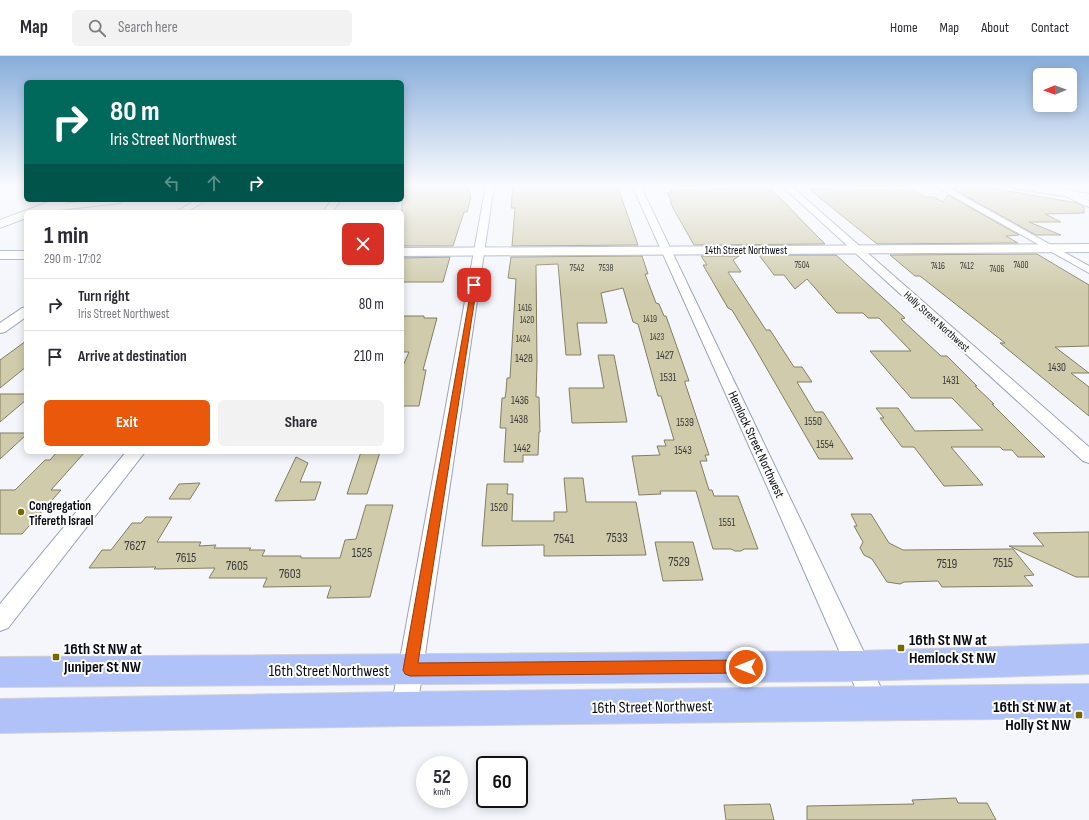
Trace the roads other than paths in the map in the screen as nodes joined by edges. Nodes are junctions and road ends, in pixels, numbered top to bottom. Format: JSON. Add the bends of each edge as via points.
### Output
{"nodes":[{"id":1,"x":485,"y":221,"type":"edge"},
{"id":2,"x":652,"y":221,"type":"edge"},
{"id":3,"x":825,"y":221,"type":"edge"},
{"id":4,"x":1000,"y":221,"type":"edge"},
{"id":5,"x":1049,"y":248,"type":"junction"},
{"id":6,"x":1089,"y":248,"type":"edge"},
{"id":7,"x":857,"y":249,"type":"junction"},
{"id":8,"x":666,"y":250,"type":"junction"},
{"id":9,"x":404,"y":252,"type":"edge"},
{"id":10,"x":480,"y":252,"type":"junction"},
{"id":11,"x":0,"y":255,"type":"edge"},
{"id":12,"x":24,"y":255,"type":"edge"},
{"id":13,"x":1089,"y":270,"type":"edge"},
{"id":14,"x":24,"y":312,"type":"edge"},
{"id":15,"x":0,"y":329,"type":"edge"},
{"id":16,"x":134,"y":454,"type":"edge"},
{"id":17,"x":1089,"y":457,"type":"edge"},
{"id":18,"x":0,"y":621,"type":"edge"},
{"id":19,"x":1088,"y":660,"type":"edge"},
{"id":20,"x":858,"y":666,"type":"junction"},
{"id":21,"x":410,"y":670,"type":"junction"},
{"id":22,"x":0,"y":672,"type":"edge"},
{"id":23,"x":1089,"y":701,"type":"edge"},
{"id":24,"x":875,"y":704,"type":"junction"},
{"id":25,"x":404,"y":709,"type":"junction"},
{"id":26,"x":0,"y":716,"type":"edge"}],
"edges":[{"from":1,"to":10,"type":"street"},
{"from":2,"to":8,"type":"street","name":"Hemlock Street Northwest"},
{"from":3,"to":7,"type":"street","name":"Holly Street Northwest"},
{"from":4,"to":5,"type":"street"},
{"from":5,"to":6,"type":"street","name":"14th Street Northwest"},
{"from":5,"to":7,"type":"street","name":"14th Street Northwest"},
{"from":5,"to":13,"type":"street"},
{"from":7,"to":8,"type":"street","name":"14th Street Northwest"},
{"from":7,"to":17,"type":"street","name":"Holly Street Northwest"},
{"from":8,"to":10,"type":"street","name":"14th Street Northwest"},
{"from":8,"to":20,"type":"street","name":"Hemlock Street Northwest"},
{"from":9,"to":10,"type":"street","name":"14th Street Northwest"},
{"from":10,"to":21,"type":"street"},
{"from":11,"to":12,"type":"street"},
{"from":14,"to":15,"type":"street"},
{"from":16,"to":18,"type":"street"},
{"from":19,"to":20,"type":"main road","name":"16th Street Northwest"},
{"from":20,"to":21,"type":"main road","name":"16th Street Northwest"},
{"from":20,"to":24,"type":"street","name":"Hemlock Street Northwest"},
{"from":21,"to":22,"type":"main road","name":"16th Street Northwest"},
{"from":21,"to":25,"type":"street"},
{"from":23,"to":24,"type":"main road","name":"16th Street Northwest"},
{"from":24,"to":25,"type":"main road","name":"16th Street Northwest"},
{"from":25,"to":26,"type":"main road","name":"16th Street Northwest"}]}
